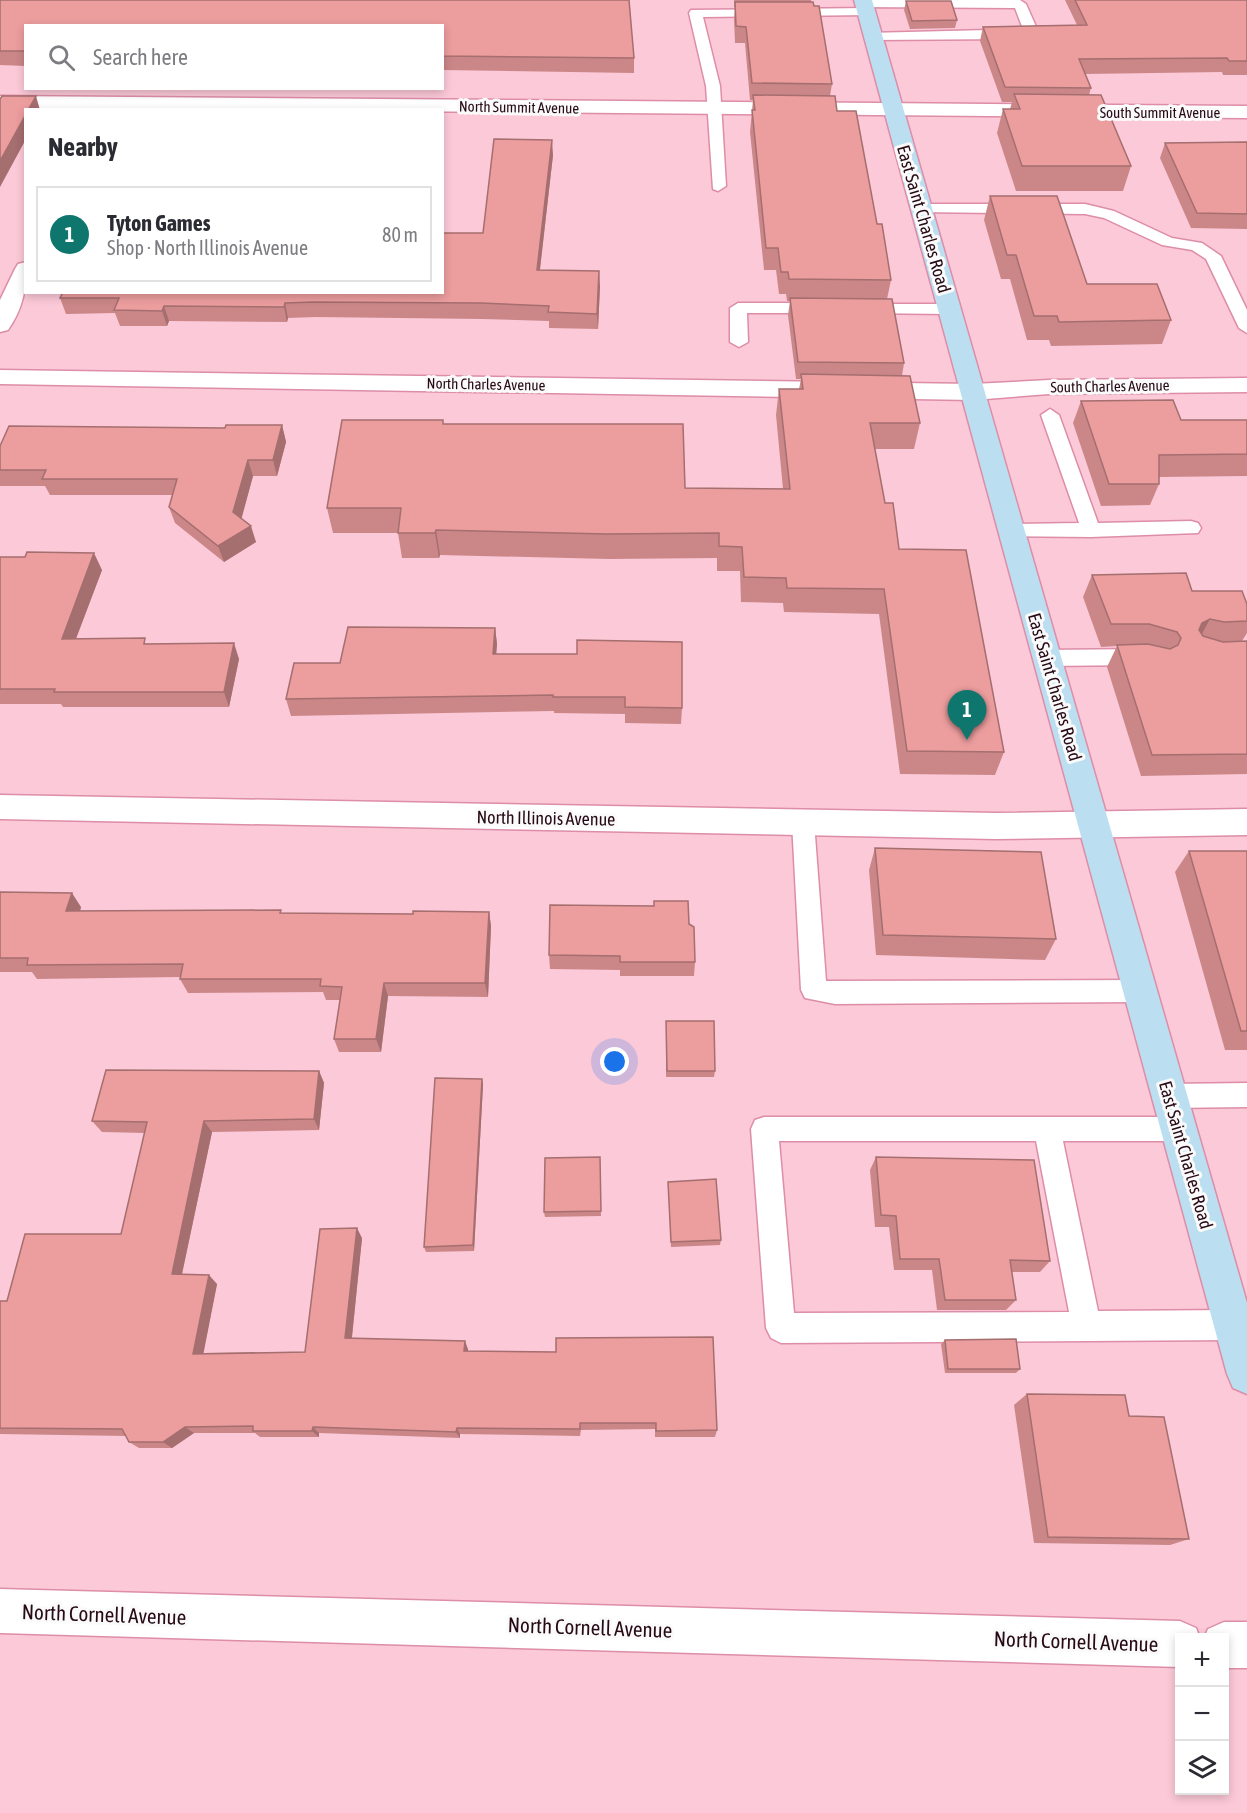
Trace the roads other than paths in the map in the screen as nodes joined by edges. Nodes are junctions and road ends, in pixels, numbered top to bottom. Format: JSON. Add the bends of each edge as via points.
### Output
{"nodes":[{"id":1,"x":866,"y":13,"type":"edge"},
{"id":2,"x":0,"y":102,"type":"edge"},
{"id":3,"x":99,"y":106,"type":"edge"},
{"id":4,"x":406,"y":108,"type":"edge"},
{"id":5,"x":444,"y":108,"type":"edge"},
{"id":6,"x":712,"y":110,"type":"junction"},
{"id":7,"x":894,"y":111,"type":"junction"},
{"id":8,"x":1247,"y":112,"type":"edge"},
{"id":9,"x":718,"y":186,"type":"dead end"},
{"id":10,"x":921,"y":209,"type":"junction"},
{"id":11,"x":24,"y":273,"type":"edge"},
{"id":12,"x":949,"y":309,"type":"junction"},
{"id":13,"x":0,"y":325,"type":"edge"},
{"id":14,"x":1247,"y":328,"type":"edge"},
{"id":15,"x":739,"y":342,"type":"dead end"},
{"id":16,"x":0,"y":377,"type":"edge"},
{"id":17,"x":1247,"y":385,"type":"edge"},
{"id":18,"x":973,"y":392,"type":"junction"},
{"id":19,"x":1050,"y":415,"type":"dead end"},
{"id":20,"x":1191,"y":528,"type":"dead end"},
{"id":21,"x":1091,"y":530,"type":"junction"},
{"id":22,"x":1011,"y":531,"type":"junction"},
{"id":23,"x":1150,"y":656,"type":"edge"},
{"id":24,"x":1046,"y":658,"type":"junction"},
{"id":25,"x":0,"y":807,"type":"edge"},
{"id":26,"x":803,"y":822,"type":"junction"},
{"id":27,"x":1247,"y":822,"type":"edge"},
{"id":28,"x":1093,"y":823,"type":"junction"},
{"id":29,"x":1140,"y":991,"type":"junction"},
{"id":30,"x":1247,"y":1095,"type":"edge"},
{"id":31,"x":1169,"y":1096,"type":"junction"},
{"id":32,"x":1047,"y":1129,"type":"junction"},
{"id":33,"x":1179,"y":1129,"type":"junction"},
{"id":34,"x":1233,"y":1325,"type":"junction"},
{"id":35,"x":1086,"y":1326,"type":"junction"},
{"id":36,"x":1247,"y":1374,"type":"edge"},
{"id":37,"x":0,"y":1611,"type":"edge"},
{"id":38,"x":1175,"y":1644,"type":"edge"},
{"id":39,"x":1229,"y":1645,"type":"edge"},
{"id":40,"x":1247,"y":1646,"type":"edge"}],
"edges":[{"from":1,"to":1,"type":"lane","via":[[1011,35],[1030,31],[1020,4]]},
{"from":1,"to":6,"type":"lane","via":[[696,13],[713,86]]},
{"from":1,"to":7,"type":"main road","name":"East Saint Charles Road"},
{"from":2,"to":3,"type":"street","name":"North Summit Avenue"},
{"from":3,"to":4,"type":"street","name":"North Summit Avenue"},
{"from":5,"to":6,"type":"street","name":"North Summit Avenue"},
{"from":6,"to":7,"type":"street","name":"North Summit Avenue"},
{"from":6,"to":9,"type":"lane"},
{"from":7,"to":8,"type":"street","name":"South Summit Avenue"},
{"from":7,"to":10,"type":"main road","name":"East Saint Charles Road"},
{"from":10,"to":12,"type":"main road","name":"East Saint Charles Road"},
{"from":10,"to":14,"type":"lane","via":[[1084,209],[1109,214],[1168,242],[1196,246],[1213,256]]},
{"from":11,"to":13,"type":"street"},
{"from":12,"to":15,"type":"lane","via":[[738,308]]},
{"from":12,"to":18,"type":"main road","name":"East Saint Charles Road"},
{"from":16,"to":18,"type":"street","name":"North Charles Avenue"},
{"from":17,"to":18,"type":"street","name":"South Charles Avenue","via":[[1049,387]]},
{"from":18,"to":22,"type":"main road","name":"East Saint Charles Road"},
{"from":19,"to":21,"type":"lane"},
{"from":20,"to":21,"type":"lane"},
{"from":21,"to":22,"type":"lane"},
{"from":22,"to":24,"type":"main road","name":"East Saint Charles Road"},
{"from":23,"to":24,"type":"lane"},
{"from":24,"to":28,"type":"main road","name":"East Saint Charles Road"},
{"from":25,"to":26,"type":"street","name":"North Illinois Avenue"},
{"from":26,"to":28,"type":"street","name":"North Illinois Avenue","via":[[996,826]]},
{"from":26,"to":29,"type":"lane","via":[[814,990]]},
{"from":27,"to":28,"type":"street","name":"North Illinois Avenue"},
{"from":28,"to":29,"type":"main road","name":"East Saint Charles Road"},
{"from":29,"to":31,"type":"main road","name":"East Saint Charles Road"},
{"from":30,"to":31,"type":"lane"},
{"from":31,"to":33,"type":"main road","name":"East Saint Charles Road"},
{"from":32,"to":33,"type":"lane"},
{"from":32,"to":35,"type":"lane"},
{"from":32,"to":35,"type":"lane","via":[[764,1129],[781,1328]]},
{"from":33,"to":34,"type":"main road","name":"East Saint Charles Road"},
{"from":34,"to":35,"type":"lane"},
{"from":34,"to":36,"type":"main road","name":"East Saint Charles Road"},
{"from":37,"to":38,"type":"street","name":"North Cornell Avenue"},
{"from":39,"to":40,"type":"street"}]}
